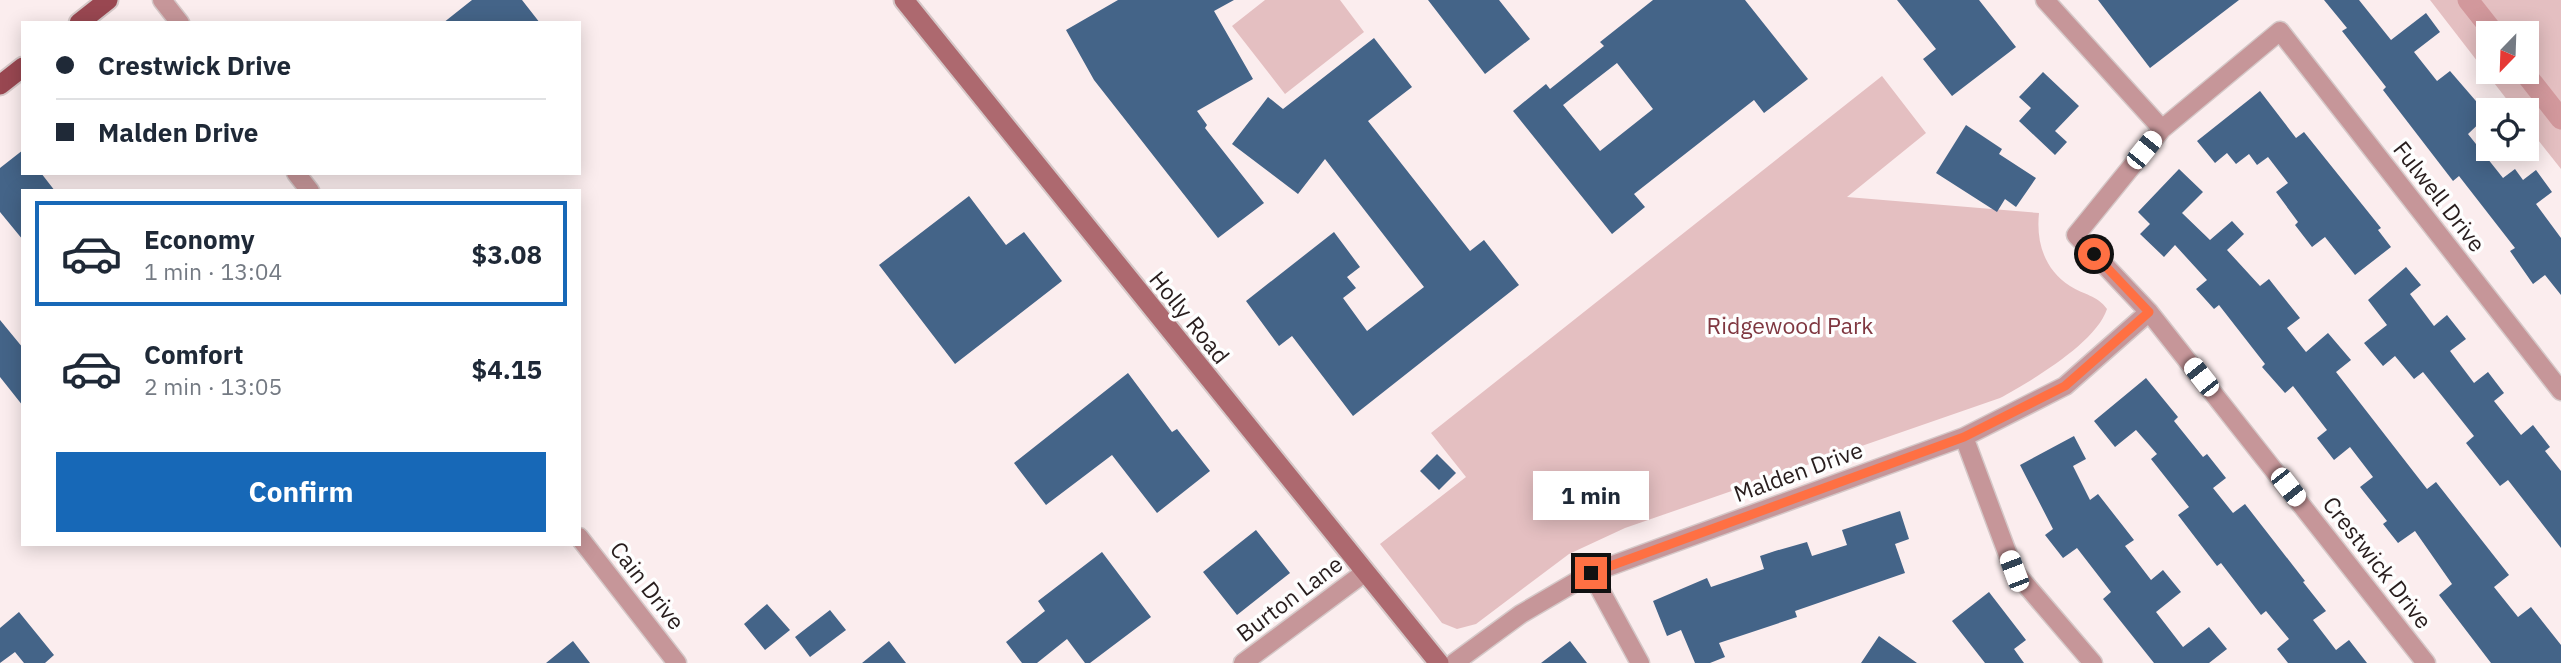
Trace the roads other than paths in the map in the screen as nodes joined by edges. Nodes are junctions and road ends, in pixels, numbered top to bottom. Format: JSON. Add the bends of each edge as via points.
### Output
{"nodes":[{"id":1,"x":108,"y":0,"type":"edge"},
{"id":2,"x":162,"y":0,"type":"edge"},
{"id":3,"x":904,"y":0,"type":"edge"},
{"id":4,"x":2045,"y":0,"type":"edge"},
{"id":5,"x":82,"y":21,"type":"edge"},
{"id":6,"x":178,"y":21,"type":"edge"},
{"id":7,"x":21,"y":69,"type":"edge"},
{"id":8,"x":0,"y":85,"type":"edge"},
{"id":9,"x":2162,"y":130,"type":"junction"},
{"id":10,"x":298,"y":175,"type":"edge"},
{"id":11,"x":308,"y":189,"type":"edge"},
{"id":12,"x":2149,"y":312,"type":"junction"},
{"id":13,"x":2561,"y":391,"type":"edge"},
{"id":14,"x":1964,"y":437,"type":"junction"},
{"id":15,"x":581,"y":540,"type":"edge"},
{"id":16,"x":1364,"y":573,"type":"junction"},
{"id":17,"x":1591,"y":573,"type":"junction"},
{"id":18,"x":677,"y":663,"type":"edge"},
{"id":19,"x":1244,"y":663,"type":"edge"},
{"id":20,"x":1439,"y":663,"type":"edge"},
{"id":21,"x":1454,"y":663,"type":"edge"},
{"id":22,"x":1640,"y":663,"type":"edge"},
{"id":23,"x":2093,"y":663,"type":"edge"},
{"id":24,"x":2426,"y":663,"type":"edge"}],
"edges":[{"from":1,"to":5,"type":"main road"},
{"from":2,"to":6,"type":"street"},
{"from":3,"to":16,"type":"main road","name":"Holly Road"},
{"from":4,"to":9,"type":"street"},
{"from":7,"to":8,"type":"main road"},
{"from":9,"to":12,"type":"street","name":"Crestwick Drive","via":[[2076,235]]},
{"from":9,"to":13,"type":"street","name":"Fulwell Drive","via":[[2280,31]]},
{"from":10,"to":11,"type":"street"},
{"from":12,"to":14,"type":"street","name":"Malden Drive","via":[[2065,386]]},
{"from":12,"to":24,"type":"street","name":"Crestwick Drive"},
{"from":14,"to":17,"type":"street","name":"Malden Drive"},
{"from":14,"to":23,"type":"street","via":[[2014,571]]},
{"from":15,"to":18,"type":"street","name":"Cain Drive"},
{"from":16,"to":19,"type":"street","name":"Burton Lane"},
{"from":16,"to":20,"type":"main road","name":"Holly Road"},
{"from":17,"to":21,"type":"street","name":"Malden Drive","via":[[1521,614]]},
{"from":17,"to":22,"type":"street"}]}
